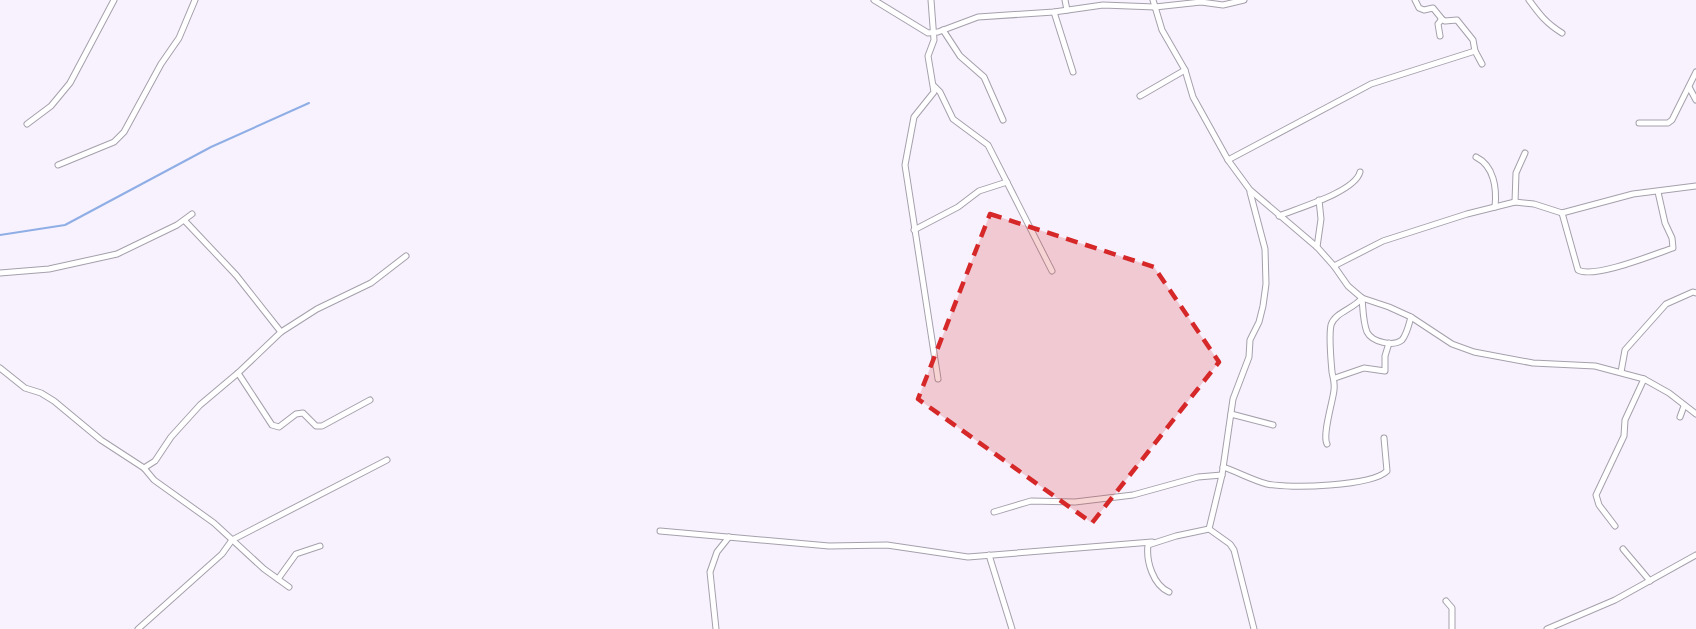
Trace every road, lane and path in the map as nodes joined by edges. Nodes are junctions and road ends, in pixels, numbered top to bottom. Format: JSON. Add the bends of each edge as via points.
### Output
{"nodes":[{"id":1,"x":114,"y":0,"type":"edge"},
{"id":2,"x":195,"y":0,"type":"edge"},
{"id":3,"x":874,"y":0,"type":"edge"},
{"id":4,"x":931,"y":0,"type":"edge"},
{"id":5,"x":1065,"y":0,"type":"edge"},
{"id":6,"x":1154,"y":0,"type":"edge"},
{"id":7,"x":1244,"y":0,"type":"edge"},
{"id":8,"x":1415,"y":0,"type":"edge"},
{"id":9,"x":1529,"y":0,"type":"edge"},
{"id":10,"x":1231,"y":2,"type":"edge"},
{"id":11,"x":1155,"y":7,"type":"junction"},
{"id":12,"x":1067,"y":10,"type":"junction"},
{"id":13,"x":1054,"y":12,"type":"junction"},
{"id":14,"x":1441,"y":20,"type":"junction"},
{"id":15,"x":943,"y":30,"type":"junction"},
{"id":16,"x":932,"y":32,"type":"junction"},
{"id":17,"x":1562,"y":33,"type":"dead end"},
{"id":18,"x":1440,"y":36,"type":"dead end"},
{"id":19,"x":1475,"y":51,"type":"junction"},
{"id":20,"x":1482,"y":64,"type":"dead end"},
{"id":21,"x":1185,"y":70,"type":"junction"},
{"id":22,"x":1072,"y":72,"type":"dead end"},
{"id":23,"x":1696,"y":72,"type":"edge"},
{"id":24,"x":934,"y":86,"type":"junction"},
{"id":25,"x":1689,"y":87,"type":"junction"},
{"id":26,"x":1140,"y":96,"type":"dead end"},
{"id":27,"x":1696,"y":100,"type":"edge"},
{"id":28,"x":1003,"y":120,"type":"dead end"},
{"id":29,"x":1639,"y":123,"type":"dead end"},
{"id":30,"x":27,"y":124,"type":"dead end"},
{"id":31,"x":1525,"y":153,"type":"dead end"},
{"id":32,"x":1476,"y":157,"type":"dead end"},
{"id":33,"x":1228,"y":160,"type":"junction"},
{"id":34,"x":58,"y":165,"type":"dead end"},
{"id":35,"x":1360,"y":172,"type":"dead end"},
{"id":36,"x":1006,"y":182,"type":"junction"},
{"id":37,"x":1696,"y":186,"type":"edge"},
{"id":38,"x":1250,"y":190,"type":"junction"},
{"id":39,"x":1658,"y":192,"type":"junction"},
{"id":40,"x":1319,"y":200,"type":"junction"},
{"id":41,"x":1515,"y":202,"type":"junction"},
{"id":42,"x":1495,"y":207,"type":"junction"},
{"id":43,"x":1562,"y":213,"type":"junction"},
{"id":44,"x":192,"y":214,"type":"dead end"},
{"id":45,"x":1279,"y":216,"type":"junction"},
{"id":46,"x":185,"y":221,"type":"junction"},
{"id":47,"x":914,"y":230,"type":"junction"},
{"id":48,"x":1317,"y":247,"type":"junction"},
{"id":49,"x":406,"y":256,"type":"dead end"},
{"id":50,"x":1334,"y":266,"type":"junction"},
{"id":51,"x":1052,"y":271,"type":"dead end"},
{"id":52,"x":0,"y":273,"type":"edge"},
{"id":53,"x":1696,"y":293,"type":"edge"},
{"id":54,"x":1362,"y":298,"type":"junction"},
{"id":55,"x":1411,"y":317,"type":"junction"},
{"id":56,"x":281,"y":332,"type":"junction"},
{"id":57,"x":1389,"y":343,"type":"junction"},
{"id":58,"x":0,"y":368,"type":"edge"},
{"id":59,"x":1621,"y":372,"type":"junction"},
{"id":60,"x":238,"y":373,"type":"junction"},
{"id":61,"x":1335,"y":378,"type":"junction"},
{"id":62,"x":1644,"y":378,"type":"junction"},
{"id":63,"x":938,"y":379,"type":"dead end"},
{"id":64,"x":370,"y":400,"type":"dead end"},
{"id":65,"x":1684,"y":406,"type":"junction"},
{"id":66,"x":1231,"y":414,"type":"junction"},
{"id":67,"x":1696,"y":414,"type":"edge"},
{"id":68,"x":1680,"y":417,"type":"dead end"},
{"id":69,"x":1273,"y":425,"type":"dead end"},
{"id":70,"x":1384,"y":438,"type":"dead end"},
{"id":71,"x":1328,"y":444,"type":"dead end"},
{"id":72,"x":387,"y":460,"type":"dead end"},
{"id":73,"x":1223,"y":467,"type":"junction"},
{"id":74,"x":144,"y":468,"type":"junction"},
{"id":75,"x":1222,"y":475,"type":"junction"},
{"id":76,"x":994,"y":512,"type":"dead end"},
{"id":77,"x":1615,"y":526,"type":"dead end"},
{"id":78,"x":1209,"y":529,"type":"junction"},
{"id":79,"x":660,"y":531,"type":"dead end"},
{"id":80,"x":729,"y":537,"type":"junction"},
{"id":81,"x":232,"y":540,"type":"junction"},
{"id":82,"x":1152,"y":542,"type":"junction"},
{"id":83,"x":320,"y":546,"type":"dead end"},
{"id":84,"x":1623,"y":549,"type":"dead end"},
{"id":85,"x":989,"y":555,"type":"junction"},
{"id":86,"x":1696,"y":555,"type":"edge"},
{"id":87,"x":278,"y":579,"type":"junction"},
{"id":88,"x":1650,"y":581,"type":"junction"},
{"id":89,"x":289,"y":587,"type":"dead end"},
{"id":90,"x":1169,"y":592,"type":"dead end"},
{"id":91,"x":1446,"y":601,"type":"dead end"},
{"id":92,"x":1254,"y":628,"type":"edge"},
{"id":93,"x":138,"y":629,"type":"edge"},
{"id":94,"x":716,"y":629,"type":"edge"},
{"id":95,"x":1012,"y":629,"type":"edge"},
{"id":96,"x":1262,"y":629,"type":"edge"},
{"id":97,"x":1452,"y":629,"type":"edge"},
{"id":98,"x":1547,"y":629,"type":"edge"}],
"edges":[{"from":1,"to":30,"type":"street","via":[[70,83],[51,106]]},
{"from":2,"to":34,"type":"street","via":[[179,38],[124,132],[114,142]]},
{"from":3,"to":16,"type":"street","via":[[917,28]]},
{"from":4,"to":16,"type":"street"},
{"from":5,"to":12,"type":"street"},
{"from":6,"to":11,"type":"street"},
{"from":7,"to":10,"type":"street"},
{"from":8,"to":14,"type":"street","via":[[1419,8],[1433,8]]},
{"from":9,"to":17,"type":"street","via":[[1545,21]]},
{"from":10,"to":11,"type":"street"},
{"from":11,"to":12,"type":"street","via":[[1103,5]]},
{"from":11,"to":21,"type":"street","via":[[1162,30]]},
{"from":12,"to":13,"type":"street"},
{"from":13,"to":15,"type":"street","via":[[978,17]]},
{"from":13,"to":22,"type":"street"},
{"from":14,"to":18,"type":"street"},
{"from":14,"to":19,"type":"street","via":[[1457,20],[1473,40]]},
{"from":15,"to":16,"type":"street"},
{"from":15,"to":28,"type":"street","via":[[956,51],[984,76]]},
{"from":16,"to":24,"type":"street","via":[[934,40],[928,56]]},
{"from":19,"to":20,"type":"street"},
{"from":19,"to":33,"type":"street","via":[[1371,84]]},
{"from":21,"to":26,"type":"street"},
{"from":21,"to":33,"type":"street","via":[[1193,97]]},
{"from":23,"to":25,"type":"street"},
{"from":24,"to":36,"type":"street","via":[[953,119],[988,145]]},
{"from":24,"to":47,"type":"street","via":[[934,92],[914,117],[905,165]]},
{"from":25,"to":27,"type":"street"},
{"from":25,"to":29,"type":"street","via":[[1668,123]]},
{"from":31,"to":41,"type":"street","via":[[1516,173]]},
{"from":32,"to":42,"type":"street","via":[[1485,162],[1492,174]]},
{"from":33,"to":38,"type":"street"},
{"from":35,"to":40,"type":"street","via":[[1351,184]]},
{"from":36,"to":47,"type":"street","via":[[978,191],[958,207]]},
{"from":36,"to":51,"type":"street"},
{"from":37,"to":39,"type":"street"},
{"from":38,"to":45,"type":"street"},
{"from":38,"to":66,"type":"street","via":[[1265,249],[1266,284],[1259,322],[1250,340],[1249,357]]},
{"from":39,"to":43,"type":"street","via":[[1633,194]]},
{"from":39,"to":43,"type":"street","via":[[1673,248],[1593,272],[1578,270]]},
{"from":40,"to":45,"type":"street"},
{"from":40,"to":48,"type":"street"},
{"from":41,"to":42,"type":"street"},
{"from":41,"to":43,"type":"street"},
{"from":42,"to":50,"type":"street","via":[[1383,241]]},
{"from":44,"to":46,"type":"street"},
{"from":45,"to":48,"type":"street"},
{"from":46,"to":52,"type":"street","via":[[117,254],[49,269]]},
{"from":46,"to":56,"type":"street","via":[[237,275]]},
{"from":47,"to":63,"type":"street"},
{"from":48,"to":50,"type":"street"},
{"from":49,"to":56,"type":"street","via":[[371,283]]},
{"from":50,"to":54,"type":"street"},
{"from":53,"to":59,"type":"street","via":[[1666,304],[1625,350]]},
{"from":54,"to":55,"type":"street"},
{"from":54,"to":57,"type":"street","via":[[1368,333]]},
{"from":54,"to":61,"type":"street","via":[[1331,326]]},
{"from":55,"to":57,"type":"street","via":[[1401,340]]},
{"from":55,"to":59,"type":"street","via":[[1452,344],[1474,352]]},
{"from":56,"to":60,"type":"street"},
{"from":57,"to":61,"type":"street","via":[[1385,371],[1364,369]]},
{"from":58,"to":74,"type":"street","via":[[25,388],[54,401],[101,440]]},
{"from":59,"to":62,"type":"street"},
{"from":60,"to":64,"type":"street","via":[[272,425],[279,427],[303,413],[316,426],[322,426]]},
{"from":60,"to":74,"type":"street","via":[[200,405]]},
{"from":61,"to":71,"type":"street","via":[[1325,440]]},
{"from":62,"to":65,"type":"street"},
{"from":62,"to":77,"type":"street","via":[[1625,420],[1624,436],[1596,495]]},
{"from":65,"to":67,"type":"street"},
{"from":65,"to":68,"type":"street"},
{"from":66,"to":69,"type":"street"},
{"from":66,"to":73,"type":"street"},
{"from":70,"to":73,"type":"street","via":[[1387,471],[1368,481],[1267,484]]},
{"from":72,"to":81,"type":"street"},
{"from":73,"to":75,"type":"street"},
{"from":74,"to":81,"type":"street"},
{"from":75,"to":76,"type":"street","via":[[1198,477],[1133,495],[1075,502],[1031,501]]},
{"from":75,"to":78,"type":"street"},
{"from":78,"to":82,"type":"street"},
{"from":78,"to":92,"type":"street","via":[[1234,550]]},
{"from":79,"to":80,"type":"street"},
{"from":80,"to":85,"type":"street","via":[[829,546],[887,545],[968,557]]},
{"from":80,"to":94,"type":"street","via":[[717,552],[710,572]]},
{"from":81,"to":87,"type":"street"},
{"from":81,"to":93,"type":"street","via":[[222,554]]},
{"from":82,"to":85,"type":"street"},
{"from":82,"to":90,"type":"street","via":[[1148,545],[1149,564],[1156,582]]},
{"from":83,"to":87,"type":"street","via":[[296,554]]},
{"from":84,"to":88,"type":"street"},
{"from":85,"to":95,"type":"street"},
{"from":86,"to":88,"type":"street"},
{"from":87,"to":89,"type":"street"},
{"from":88,"to":98,"type":"street"},
{"from":91,"to":97,"type":"street","via":[[1452,608]]},
{"from":92,"to":96,"type":"street"}]}
